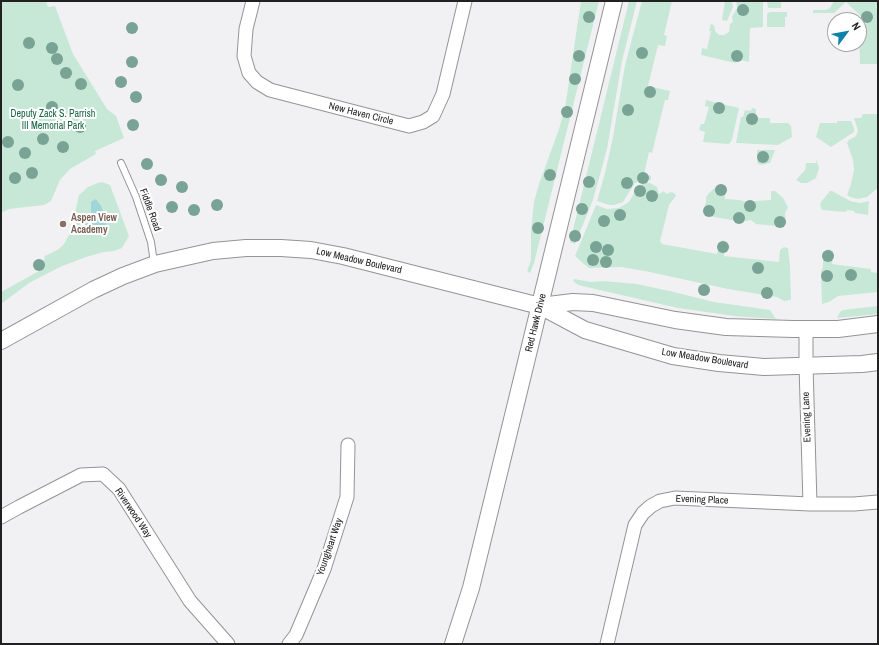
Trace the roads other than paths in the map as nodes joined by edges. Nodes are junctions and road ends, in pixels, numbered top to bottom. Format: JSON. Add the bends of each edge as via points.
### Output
{"nodes":[{"id":1,"x":253,"y":1,"type":"edge"},
{"id":2,"x":465,"y":1,"type":"edge"},
{"id":3,"x":614,"y":1,"type":"edge"},
{"id":4,"x":121,"y":163,"type":"dead end"},
{"id":5,"x":154,"y":264,"type":"junction"},
{"id":6,"x":540,"y":306,"type":"junction"},
{"id":7,"x":878,"y":324,"type":"edge"},
{"id":8,"x":806,"y":330,"type":"junction"},
{"id":9,"x":1,"y":341,"type":"edge"},
{"id":10,"x":878,"y":362,"type":"edge"},
{"id":11,"x":806,"y":365,"type":"junction"},
{"id":12,"x":348,"y":445,"type":"dead end"},
{"id":13,"x":878,"y":502,"type":"edge"},
{"id":14,"x":810,"y":504,"type":"junction"},
{"id":15,"x":1,"y":517,"type":"edge"},
{"id":16,"x":228,"y":644,"type":"edge"},
{"id":17,"x":290,"y":644,"type":"edge"},
{"id":18,"x":453,"y":644,"type":"edge"},
{"id":19,"x":607,"y":644,"type":"edge"}],
"edges":[{"from":1,"to":2,"type":"street","name":"New Haven Circle","via":[[246,29],[244,56],[249,73],[257,82],[270,90],[409,126],[424,122],[433,116],[443,94]]},
{"from":3,"to":6,"type":"street","name":"Red Hawk Drive"},
{"from":4,"to":5,"type":"lane","name":"Fiddle Road","via":[[151,242]]},
{"from":5,"to":6,"type":"street","name":"Low Meadow Boulevard","via":[[214,251],[246,248],[311,250]]},
{"from":5,"to":9,"type":"street","name":"Low Meadow Boulevard","via":[[93,290]]},
{"from":6,"to":8,"type":"street","name":"Low Meadow Boulevard","via":[[573,302],[593,303],[726,327]]},
{"from":6,"to":11,"type":"street","name":"Low Meadow Boulevard","via":[[585,330],[673,356],[764,367]]},
{"from":6,"to":18,"type":"street","name":"Red Hawk Drive","via":[[471,588]]},
{"from":7,"to":8,"type":"street","name":"Low Meadow Boulevard"},
{"from":8,"to":11,"type":"street","name":"Evening Lane"},
{"from":10,"to":11,"type":"street","name":"Low Meadow Boulevard"},
{"from":11,"to":14,"type":"street","name":"Evening Lane"},
{"from":12,"to":17,"type":"street","name":"Youngheart Way","via":[[347,497],[324,569]]},
{"from":13,"to":14,"type":"street","name":"Evening Place"},
{"from":14,"to":19,"type":"street","name":"Evening Place","via":[[675,498],[651,506],[635,525]]},
{"from":15,"to":16,"type":"street","name":"Riverwood Way","via":[[81,475],[103,474],[119,489],[190,601]]}]}
